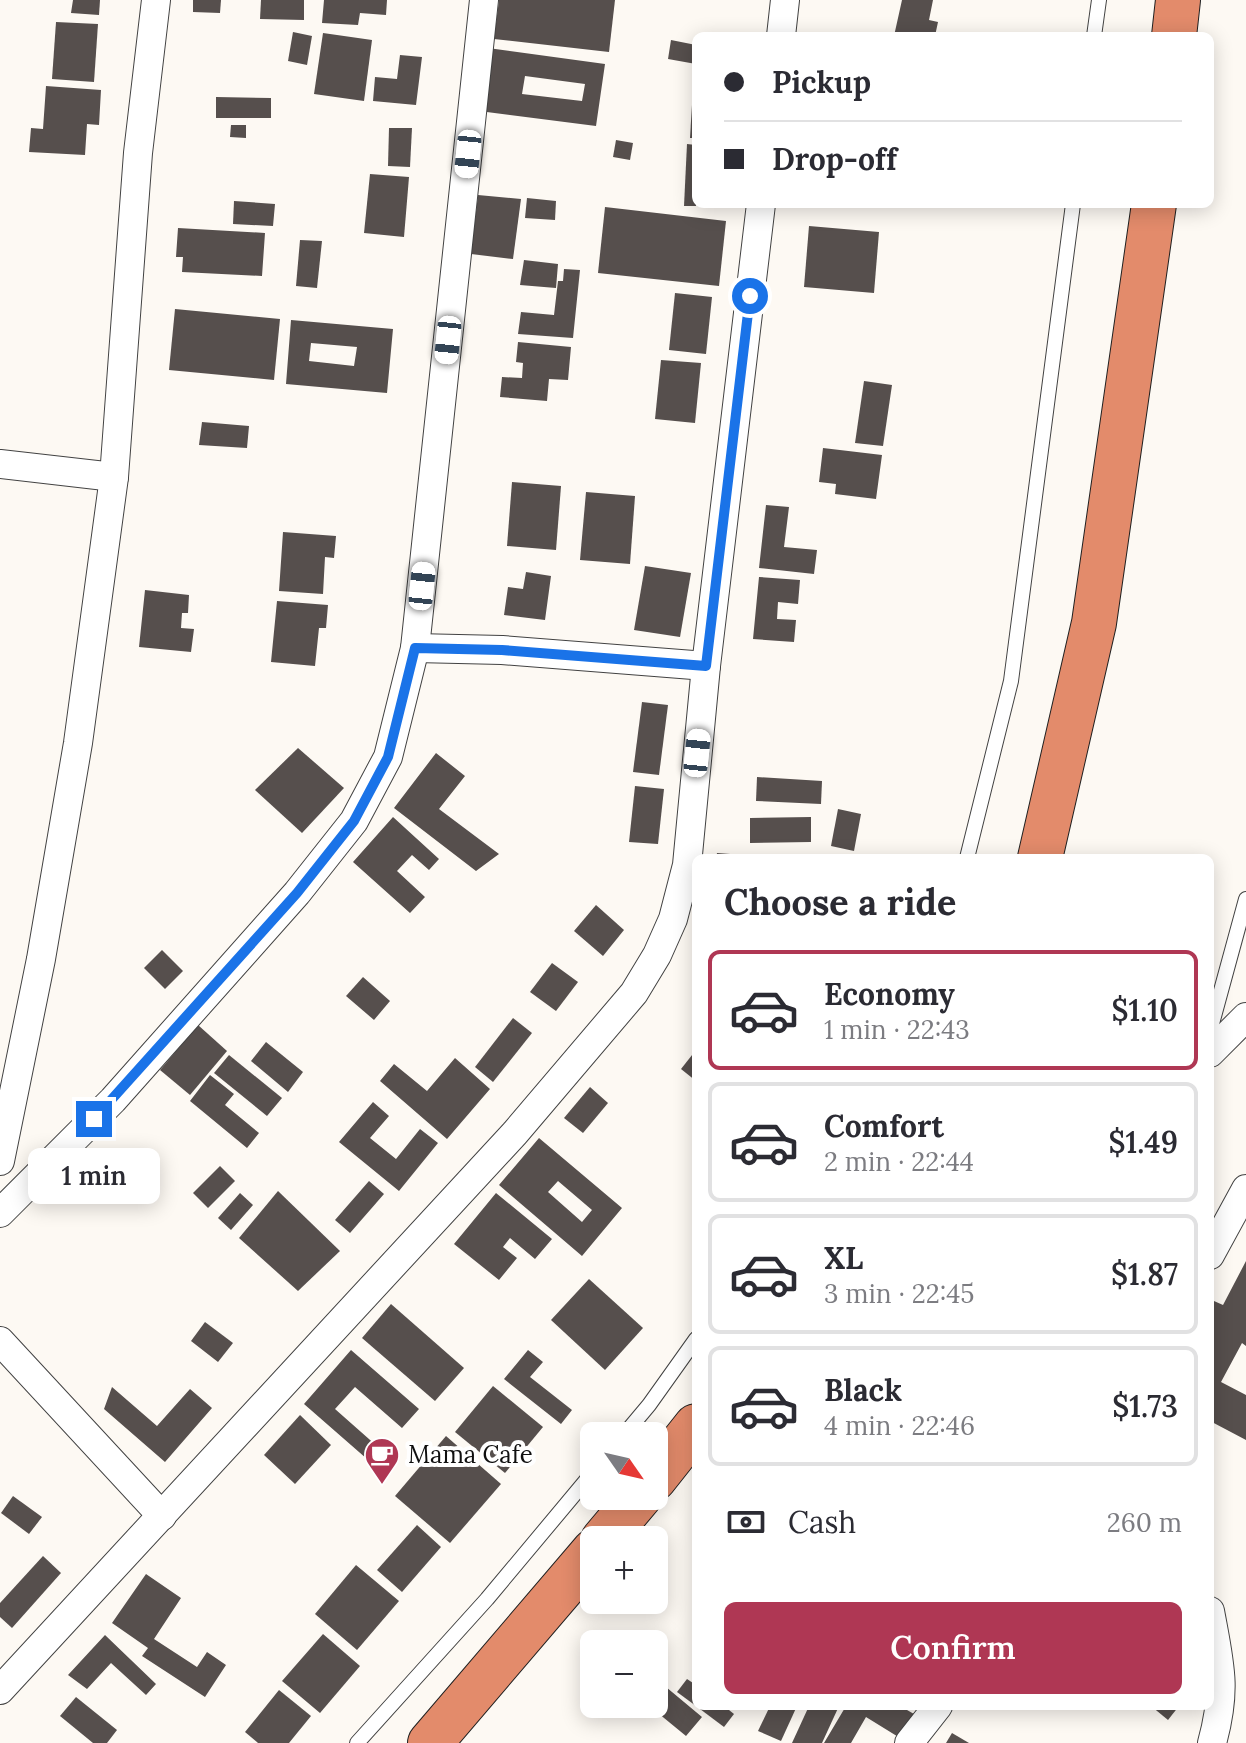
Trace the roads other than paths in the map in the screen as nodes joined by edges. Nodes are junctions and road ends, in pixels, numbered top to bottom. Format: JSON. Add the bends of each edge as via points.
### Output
{"nodes":[{"id":1,"x":156,"y":0,"type":"edge"},
{"id":2,"x":484,"y":0,"type":"edge"},
{"id":3,"x":785,"y":0,"type":"edge"},
{"id":4,"x":1099,"y":0,"type":"edge"},
{"id":5,"x":1178,"y":0,"type":"edge"},
{"id":6,"x":781,"y":32,"type":"edge"},
{"id":7,"x":1095,"y":32,"type":"edge"},
{"id":8,"x":1174,"y":32,"type":"edge"},
{"id":9,"x":761,"y":208,"type":"edge"},
{"id":10,"x":1072,"y":208,"type":"edge"},
{"id":11,"x":1153,"y":208,"type":"edge"},
{"id":12,"x":0,"y":464,"type":"edge"},
{"id":13,"x":114,"y":477,"type":"junction"},
{"id":14,"x":415,"y":648,"type":"junction"},
{"id":15,"x":706,"y":666,"type":"junction"},
{"id":16,"x":968,"y":854,"type":"edge"},
{"id":17,"x":1041,"y":854,"type":"edge"},
{"id":18,"x":1246,"y":899,"type":"edge"},
{"id":19,"x":1214,"y":1016,"type":"edge"},
{"id":20,"x":1246,"y":1017,"type":"edge"},
{"id":21,"x":1214,"y":1049,"type":"edge"},
{"id":22,"x":0,"y":1161,"type":"edge"},
{"id":23,"x":1246,"y":1189,"type":"edge"},
{"id":24,"x":0,"y":1213,"type":"edge"},
{"id":25,"x":1214,"y":1248,"type":"edge"},
{"id":26,"x":0,"y":1341,"type":"edge"},
{"id":27,"x":692,"y":1344,"type":"edge"},
{"id":28,"x":634,"y":1422,"type":"edge"},
{"id":29,"x":692,"y":1431,"type":"edge"},
{"id":30,"x":668,"y":1461,"type":"edge"},
{"id":31,"x":580,"y":1488,"type":"edge"},
{"id":32,"x":628,"y":1510,"type":"edge"},
{"id":33,"x":162,"y":1516,"type":"junction"},
{"id":34,"x":615,"y":1526,"type":"edge"},
{"id":35,"x":580,"y":1567,"type":"edge"},
{"id":36,"x":1214,"y":1633,"type":"edge"},
{"id":37,"x":0,"y":1690,"type":"edge"},
{"id":38,"x":935,"y":1710,"type":"edge"},
{"id":39,"x":357,"y":1743,"type":"edge"},
{"id":40,"x":430,"y":1743,"type":"edge"},
{"id":41,"x":909,"y":1743,"type":"edge"},
{"id":42,"x":1212,"y":1743,"type":"edge"}],
"edges":[{"from":1,"to":13,"type":"street","via":[[138,153]]},
{"from":2,"to":14,"type":"street"},
{"from":3,"to":6,"type":"street"},
{"from":4,"to":7,"type":"lane"},
{"from":5,"to":8,"type":"highway"},
{"from":9,"to":15,"type":"street"},
{"from":10,"to":16,"type":"lane","via":[[1011,681]]},
{"from":11,"to":17,"type":"highway","via":[[1094,623]]},
{"from":12,"to":13,"type":"street"},
{"from":13,"to":22,"type":"street","via":[[78,743]]},
{"from":14,"to":15,"type":"street"},
{"from":14,"to":24,"type":"street","via":[[388,757],[354,821],[113,1100]]},
{"from":15,"to":33,"type":"street","via":[[687,865],[673,919],[634,993],[515,1133]]},
{"from":18,"to":19,"type":"lane"},
{"from":20,"to":21,"type":"street"},
{"from":23,"to":25,"type":"street"},
{"from":26,"to":33,"type":"street"},
{"from":27,"to":28,"type":"lane"},
{"from":29,"to":30,"type":"highway"},
{"from":31,"to":39,"type":"lane"},
{"from":32,"to":34,"type":"highway"},
{"from":33,"to":37,"type":"street"},
{"from":35,"to":40,"type":"highway"},
{"from":36,"to":42,"type":"street","via":[[1222,1708]]},
{"from":38,"to":41,"type":"street"}]}
